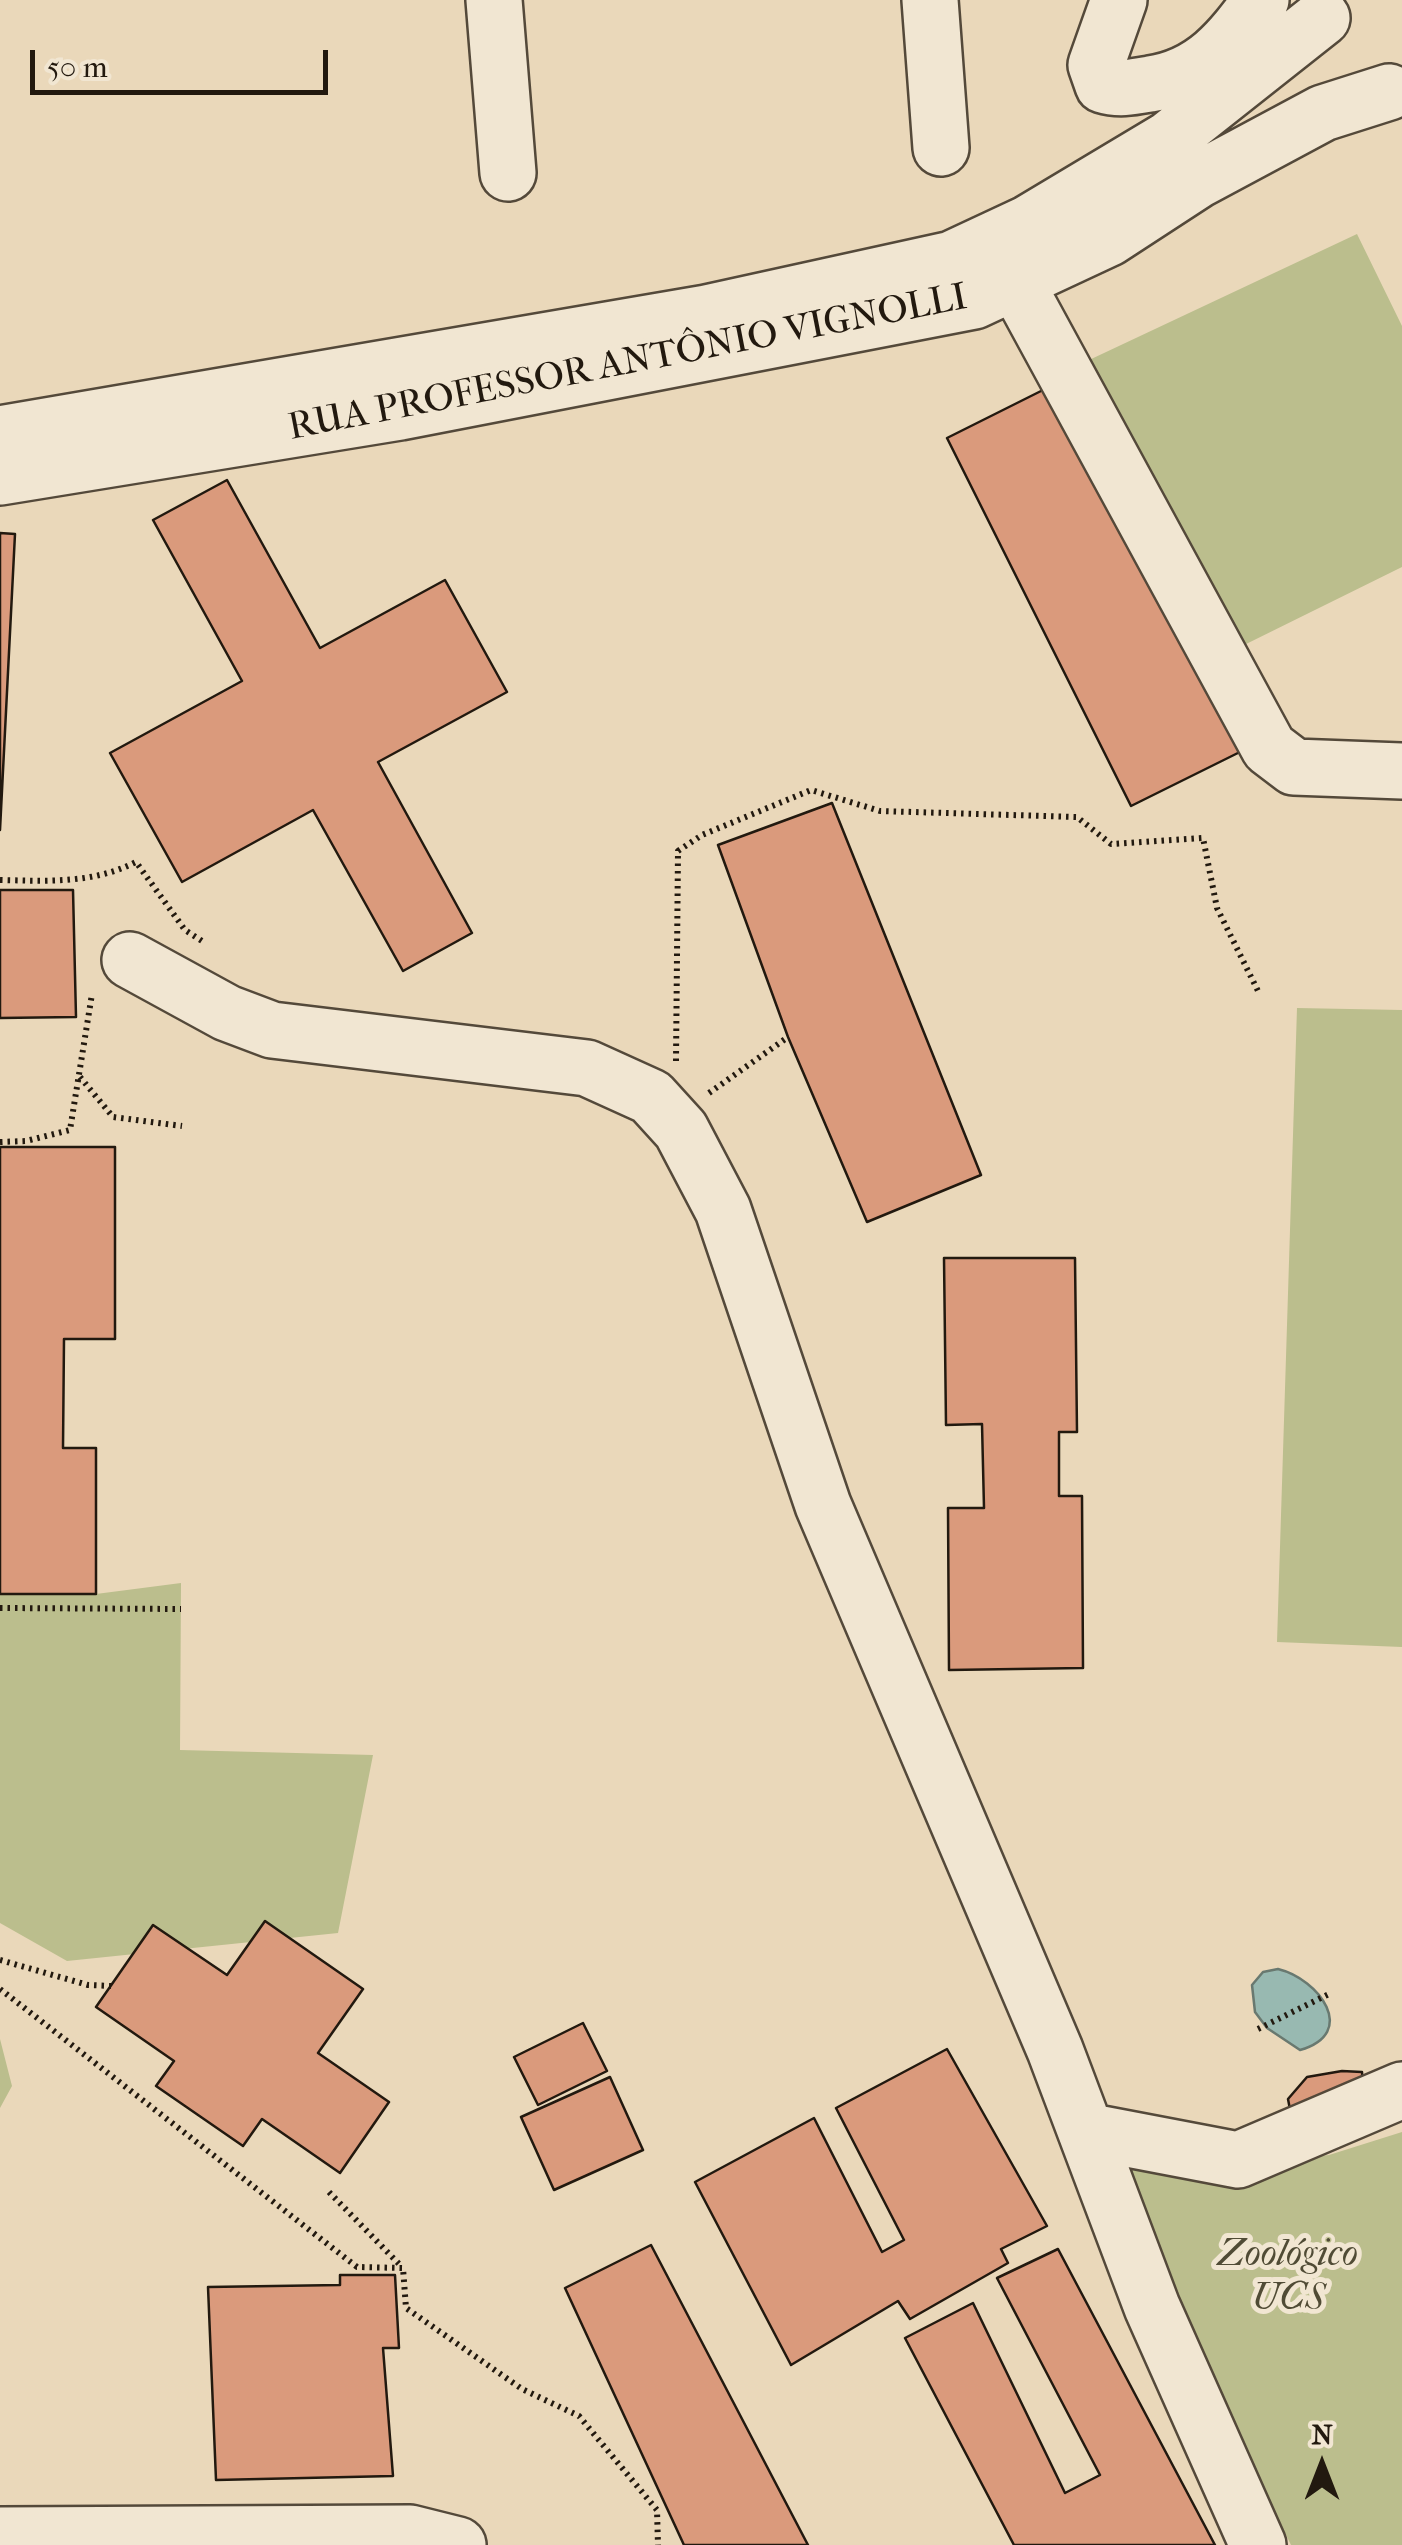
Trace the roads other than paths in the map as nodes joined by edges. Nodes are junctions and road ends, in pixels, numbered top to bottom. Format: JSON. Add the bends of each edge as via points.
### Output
{"nodes":[{"id":1,"x":494,"y":0,"type":"edge"},
{"id":2,"x":930,"y":0,"type":"edge"},
{"id":3,"x":1119,"y":0,"type":"edge"},
{"id":4,"x":1260,"y":0,"type":"edge"},
{"id":5,"x":1324,"y":9,"type":"edge"},
{"id":6,"x":1396,"y":91,"type":"edge"},
{"id":7,"x":941,"y":148,"type":"dead end"},
{"id":8,"x":508,"y":172,"type":"dead end"},
{"id":9,"x":1015,"y":281,"type":"junction"},
{"id":10,"x":872,"y":298,"type":"junction"},
{"id":11,"x":712,"y":331,"type":"junction"},
{"id":12,"x":0,"y":434,"type":"edge"},
{"id":13,"x":0,"y":477,"type":"edge"},
{"id":14,"x":1402,"y":771,"type":"edge"},
{"id":15,"x":111,"y":977,"type":"road end"},
{"id":16,"x":1402,"y":2090,"type":"edge"},
{"id":17,"x":1086,"y":2131,"type":"junction"},
{"id":18,"x":0,"y":2534,"type":"edge"},
{"id":19,"x":458,"y":2545,"type":"edge"},
{"id":20,"x":1258,"y":2545,"type":"edge"}],
"edges":[{"from":1,"to":8,"type":"street"},
{"from":2,"to":7,"type":"street"},
{"from":3,"to":4,"type":"street","via":[[1096,66],[1103,84],[1116,89],[1176,80],[1204,66]]},
{"from":5,"to":6,"type":"street","name":"RUA PROFESSOR ANTÔNIO VIGNOLLI","via":[[1325,42],[1338,66],[1365,86]]},
{"from":5,"to":10,"type":"street","name":"RUA PROFESSOR ANTÔNIO VIGNOLLI","via":[[1170,139],[1028,224]]},
{"from":6,"to":9,"type":"street","name":"RUA PROFESSOR ANTÔNIO VIGNOLLI","via":[[1324,113],[1198,180],[1110,238]]},
{"from":9,"to":10,"type":"street","name":"RUA PROFESSOR ANTÔNIO VIGNOLLI","via":[[974,301]]},
{"from":9,"to":14,"type":"street","via":[[1268,748],[1294,768]]},
{"from":10,"to":11,"type":"street","name":"RUA PROFESSOR ANTÔNIO VIGNOLLI"},
{"from":11,"to":12,"type":"street","name":"RUA PROFESSOR ANTÔNIO VIGNOLLI"},
{"from":11,"to":13,"type":"street","name":"RUA PROFESSOR ANTÔNIO VIGNOLLI","via":[[400,412]]},
{"from":15,"to":17,"type":"street","via":[[272,1030],[587,1068],[651,1097],[681,1130],[723,1210],[823,1505]]},
{"from":16,"to":17,"type":"street","via":[[1238,2160]]},
{"from":17,"to":20,"type":"street","via":[[1152,2307]]},
{"from":18,"to":19,"type":"street","via":[[410,2534]]}]}
